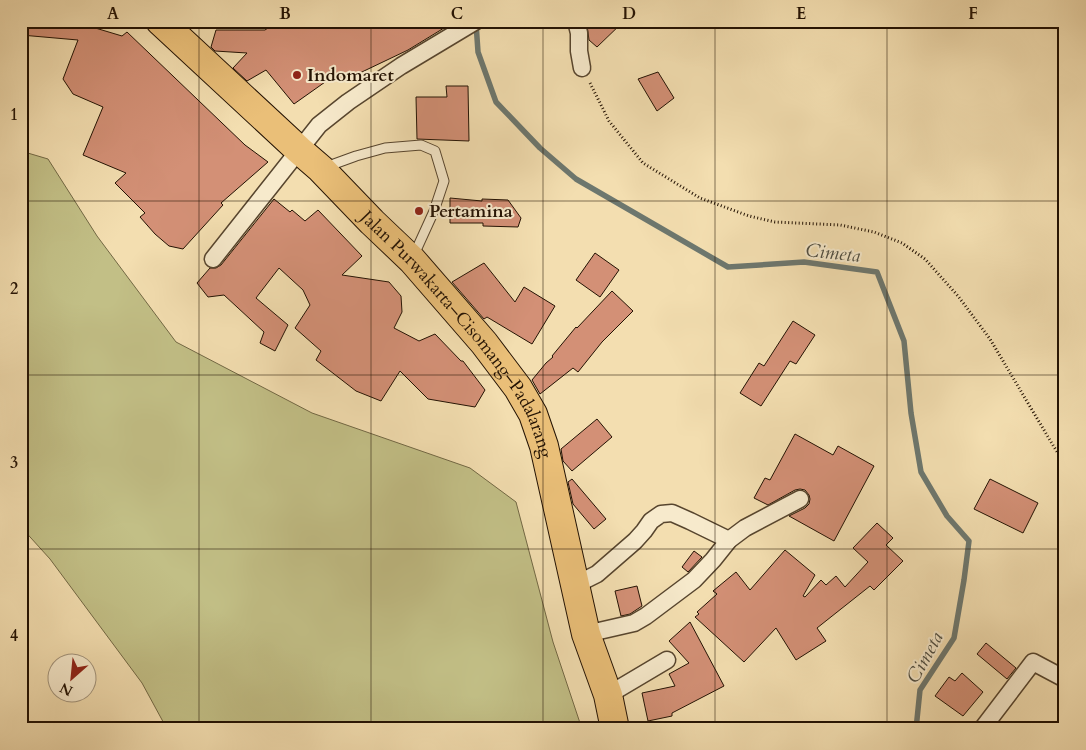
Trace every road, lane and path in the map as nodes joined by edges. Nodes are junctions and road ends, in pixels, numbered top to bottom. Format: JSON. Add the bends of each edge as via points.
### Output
{"nodes":[{"id":1,"x":160,"y":21,"type":"edge"},
{"id":2,"x":476,"y":21,"type":"edge"},
{"id":3,"x":576,"y":21,"type":"edge"},
{"id":4,"x":582,"y":68,"type":"joint"},
{"id":5,"x":299,"y":150,"type":"junction"},
{"id":6,"x":321,"y":169,"type":"junction"},
{"id":7,"x":213,"y":260,"type":"dead end"},
{"id":8,"x":412,"y":260,"type":"junction"},
{"id":9,"x":1065,"y":464,"type":"edge"},
{"id":10,"x":800,"y":499,"type":"dead end"},
{"id":11,"x":728,"y":540,"type":"junction"},
{"id":12,"x":575,"y":585,"type":"junction"},
{"id":13,"x":586,"y":634,"type":"junction"},
{"id":14,"x":667,"y":660,"type":"dead end"},
{"id":15,"x":1065,"y":679,"type":"edge"},
{"id":16,"x":608,"y":695,"type":"junction"},
{"id":17,"x":615,"y":729,"type":"edge"},
{"id":18,"x":982,"y":729,"type":"edge"}],
"edges":[{"from":1,"to":5,"type":"highway","name":"Jalan Purwakarta–Cisomang–Padalarang"},
{"from":2,"to":5,"type":"street","via":[[348,102],[319,124]]},
{"from":3,"to":4,"type":"street"},
{"from":4,"to":9,"type":"path","via":[[609,121],[643,163],[700,198],[748,216],[775,222],[840,225],[874,232],[902,243],[925,259],[990,339]]},
{"from":5,"to":6,"type":"highway","name":"Jalan Purwakarta–Cisomang–Padalarang"},
{"from":5,"to":7,"type":"street"},
{"from":6,"to":8,"type":"highway","name":"Jalan Purwakarta–Cisomang–Padalarang"},
{"from":6,"to":8,"type":"lane","via":[[385,148],[421,145],[434,151],[444,181]]},
{"from":8,"to":12,"type":"highway","name":"Jalan Purwakarta–Cisomang–Padalarang","via":[[484,343],[533,414],[544,446]]},
{"from":10,"to":11,"type":"street"},
{"from":11,"to":12,"type":"street","via":[[690,520],[661,514],[597,574]]},
{"from":11,"to":13,"type":"street","via":[[694,580],[646,616],[634,623]]},
{"from":12,"to":13,"type":"highway","name":"Jalan Purwakarta–Cisomang–Padalarang"},
{"from":13,"to":16,"type":"highway","name":"Jalan Purwakarta–Cisomang–Padalarang"},
{"from":14,"to":16,"type":"street"},
{"from":15,"to":18,"type":"street","via":[[1033,662]]},
{"from":16,"to":17,"type":"highway","name":"Jalan Purwakarta–Cisomang–Padalarang"}]}
